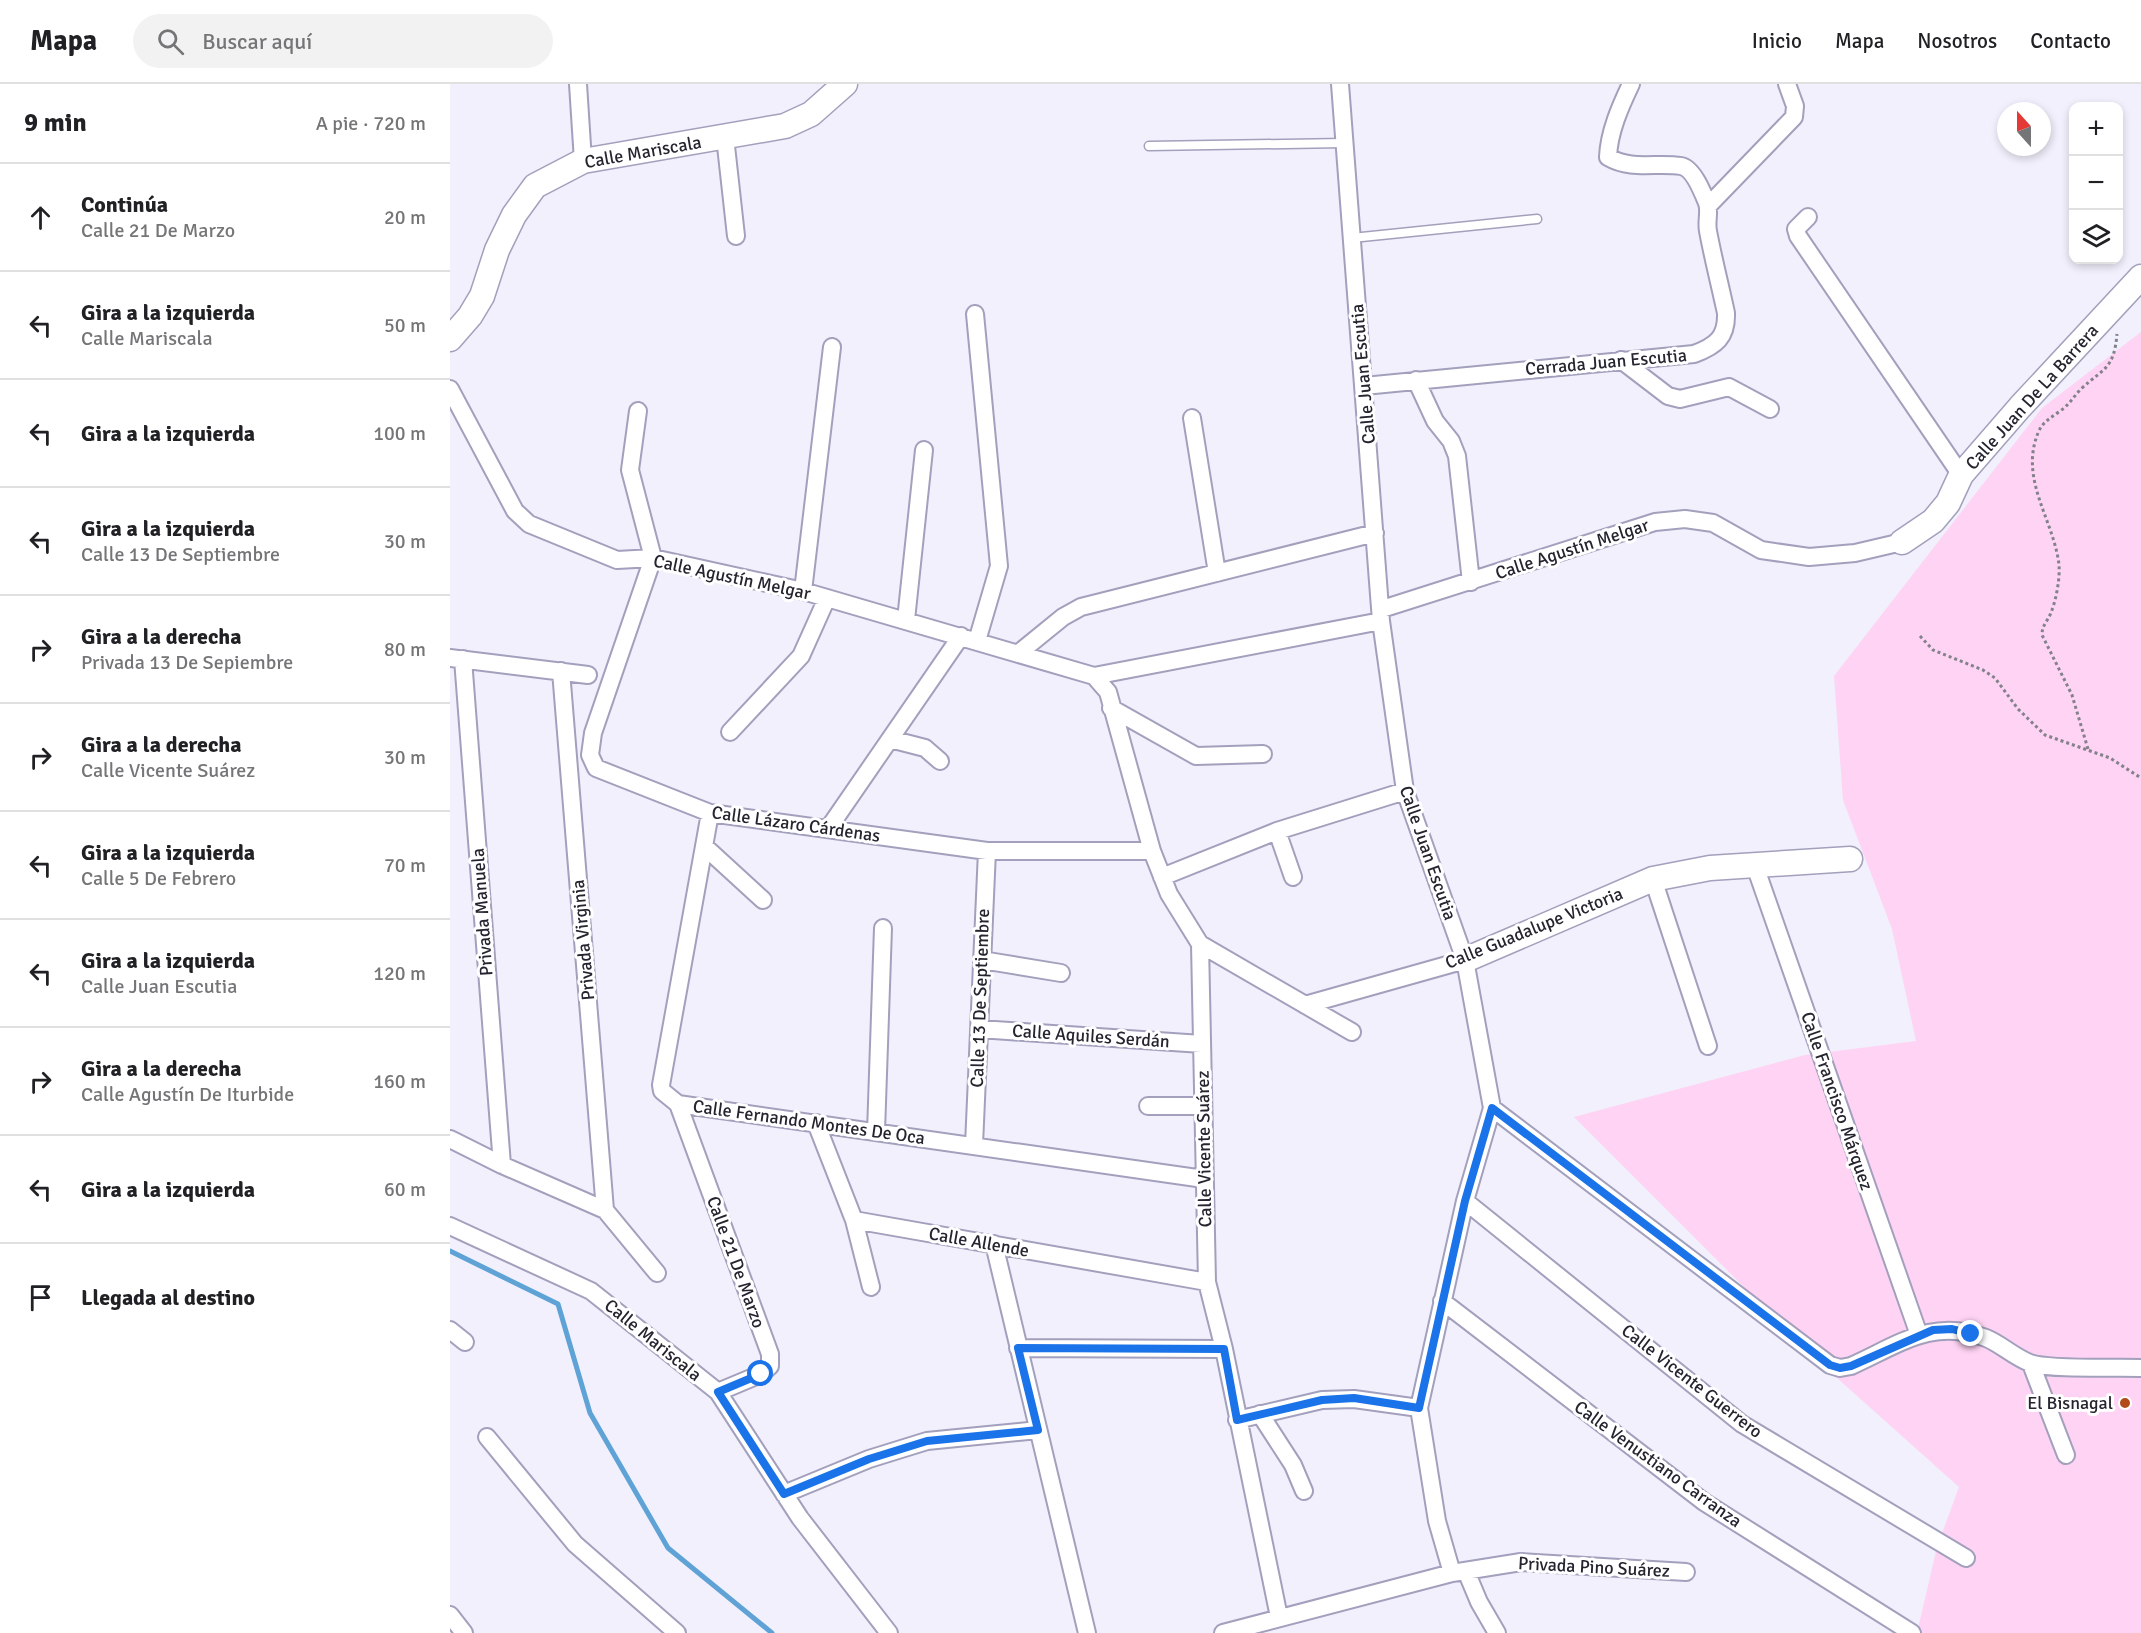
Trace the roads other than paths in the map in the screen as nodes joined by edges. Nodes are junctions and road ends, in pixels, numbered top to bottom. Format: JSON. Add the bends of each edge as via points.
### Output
{"nodes":[{"id":1,"x":578,"y":84,"type":"edge"},
{"id":2,"x":846,"y":84,"type":"edge"},
{"id":3,"x":1340,"y":84,"type":"edge"},
{"id":4,"x":1631,"y":84,"type":"edge"},
{"id":5,"x":1787,"y":84,"type":"edge"},
{"id":6,"x":725,"y":137,"type":"junction"},
{"id":7,"x":1344,"y":143,"type":"junction"},
{"id":8,"x":1149,"y":146,"type":"dead end"},
{"id":9,"x":583,"y":161,"type":"junction"},
{"id":10,"x":1708,"y":206,"type":"junction"},
{"id":11,"x":1808,"y":217,"type":"dead end"},
{"id":12,"x":1537,"y":219,"type":"dead end"},
{"id":13,"x":736,"y":236,"type":"dead end"},
{"id":14,"x":1352,"y":238,"type":"junction"},
{"id":15,"x":2141,"y":277,"type":"edge"},
{"id":16,"x":975,"y":314,"type":"dead end"},
{"id":17,"x":450,"y":339,"type":"edge"},
{"id":18,"x":832,"y":347,"type":"dead end"},
{"id":19,"x":1621,"y":360,"type":"junction"},
{"id":20,"x":1416,"y":380,"type":"junction"},
{"id":21,"x":1364,"y":386,"type":"junction"},
{"id":22,"x":450,"y":389,"type":"edge"},
{"id":23,"x":1770,"y":409,"type":"dead end"},
{"id":24,"x":638,"y":411,"type":"dead end"},
{"id":25,"x":1192,"y":418,"type":"dead end"},
{"id":26,"x":924,"y":450,"type":"dead end"},
{"id":27,"x":1961,"y":475,"type":"junction"},
{"id":28,"x":1375,"y":533,"type":"junction"},
{"id":29,"x":1902,"y":542,"type":"joint"},
{"id":30,"x":653,"y":558,"type":"junction"},
{"id":31,"x":1217,"y":573,"type":"junction"},
{"id":32,"x":1471,"y":582,"type":"junction"},
{"id":33,"x":803,"y":591,"type":"junction"},
{"id":34,"x":827,"y":598,"type":"junction"},
{"id":35,"x":1382,"y":615,"type":"junction"},
{"id":36,"x":906,"y":621,"type":"junction"},
{"id":37,"x":969,"y":639,"type":"junction"},
{"id":38,"x":1020,"y":652,"type":"junction"},
{"id":39,"x":456,"y":658,"type":"edge"},
{"id":40,"x":561,"y":671,"type":"junction"},
{"id":41,"x":588,"y":675,"type":"dead end"},
{"id":42,"x":1094,"y":676,"type":"junction"},
{"id":43,"x":1109,"y":700,"type":"junction"},
{"id":44,"x":730,"y":732,"type":"dead end"},
{"id":45,"x":890,"y":739,"type":"junction"},
{"id":46,"x":1263,"y":754,"type":"dead end"},
{"id":47,"x":940,"y":761,"type":"dead end"},
{"id":48,"x":1405,"y":791,"type":"junction"},
{"id":49,"x":710,"y":813,"type":"junction"},
{"id":50,"x":828,"y":829,"type":"junction"},
{"id":51,"x":1276,"y":831,"type":"junction"},
{"id":52,"x":704,"y":846,"type":"junction"},
{"id":53,"x":987,"y":851,"type":"junction"},
{"id":54,"x":1152,"y":851,"type":"junction"},
{"id":55,"x":1850,"y":859,"type":"dead end"},
{"id":56,"x":1755,"y":866,"type":"junction"},
{"id":57,"x":1162,"y":877,"type":"junction"},
{"id":58,"x":1293,"y":877,"type":"dead end"},
{"id":59,"x":1653,"y":879,"type":"junction"},
{"id":60,"x":763,"y":900,"type":"dead end"},
{"id":61,"x":883,"y":928,"type":"dead end"},
{"id":62,"x":1200,"y":944,"type":"junction"},
{"id":63,"x":982,"y":960,"type":"junction"},
{"id":64,"x":1465,"y":960,"type":"junction"},
{"id":65,"x":1061,"y":972,"type":"dead end"},
{"id":66,"x":1305,"y":1005,"type":"junction"},
{"id":67,"x":979,"y":1029,"type":"junction"},
{"id":68,"x":1352,"y":1032,"type":"dead end"},
{"id":69,"x":1202,"y":1044,"type":"junction"},
{"id":70,"x":1708,"y":1046,"type":"dead end"},
{"id":71,"x":678,"y":1104,"type":"junction"},
{"id":72,"x":1148,"y":1106,"type":"dead end"},
{"id":73,"x":1203,"y":1106,"type":"junction"},
{"id":74,"x":1492,"y":1108,"type":"junction"},
{"id":75,"x":816,"y":1123,"type":"junction"},
{"id":76,"x":876,"y":1132,"type":"junction"},
{"id":77,"x":450,"y":1139,"type":"edge"},
{"id":78,"x":974,"y":1145,"type":"junction"},
{"id":79,"x":502,"y":1165,"type":"junction"},
{"id":80,"x":1204,"y":1179,"type":"junction"},
{"id":81,"x":1465,"y":1201,"type":"junction"},
{"id":82,"x":605,"y":1210,"type":"junction"},
{"id":83,"x":854,"y":1220,"type":"junction"},
{"id":84,"x":450,"y":1226,"type":"edge"},
{"id":85,"x":994,"y":1244,"type":"junction"},
{"id":86,"x":657,"y":1273,"type":"dead end"},
{"id":87,"x":1207,"y":1282,"type":"junction"},
{"id":88,"x":871,"y":1287,"type":"dead end"},
{"id":89,"x":1442,"y":1301,"type":"junction"},
{"id":90,"x":450,"y":1330,"type":"edge"},
{"id":91,"x":1919,"y":1335,"type":"junction"},
{"id":92,"x":465,"y":1342,"type":"dead end"},
{"id":93,"x":1018,"y":1348,"type":"junction"},
{"id":94,"x":1224,"y":1349,"type":"junction"},
{"id":95,"x":2031,"y":1364,"type":"junction"},
{"id":96,"x":2141,"y":1368,"type":"edge"},
{"id":97,"x":718,"y":1392,"type":"junction"},
{"id":98,"x":1419,"y":1408,"type":"junction"},
{"id":99,"x":1260,"y":1414,"type":"junction"},
{"id":100,"x":1237,"y":1420,"type":"junction"},
{"id":101,"x":1038,"y":1430,"type":"junction"},
{"id":102,"x":487,"y":1437,"type":"dead end"},
{"id":103,"x":2066,"y":1455,"type":"dead end"},
{"id":104,"x":1304,"y":1491,"type":"dead end"},
{"id":105,"x":784,"y":1494,"type":"junction"},
{"id":106,"x":1966,"y":1558,"type":"dead end"},
{"id":107,"x":1459,"y":1572,"type":"junction"},
{"id":108,"x":1686,"y":1572,"type":"dead end"},
{"id":109,"x":450,"y":1615,"type":"edge"},
{"id":110,"x":1279,"y":1617,"type":"junction"},
{"id":111,"x":464,"y":1633,"type":"edge"},
{"id":112,"x":677,"y":1633,"type":"edge"},
{"id":113,"x":889,"y":1633,"type":"edge"},
{"id":114,"x":1087,"y":1633,"type":"edge"},
{"id":115,"x":1223,"y":1633,"type":"edge"},
{"id":116,"x":1497,"y":1633,"type":"edge"},
{"id":117,"x":1912,"y":1633,"type":"edge"}],
"edges":[{"from":1,"to":9,"type":"street"},
{"from":2,"to":6,"type":"street","name":"Calle Mariscala","via":[[811,114],[785,126]]},
{"from":3,"to":7,"type":"street","name":"Calle Juan Escutia"},
{"from":4,"to":10,"type":"street","name":"Cerrada Juan Escutia","via":[[1616,118],[1608,158],[1648,167],[1687,167]]},
{"from":5,"to":10,"type":"street","via":[[1795,106],[1794,117]]},
{"from":6,"to":9,"type":"street","name":"Calle Mariscala"},
{"from":6,"to":13,"type":"street"},
{"from":7,"to":8,"type":"lane"},
{"from":7,"to":14,"type":"street","name":"Calle Juan Escutia"},
{"from":9,"to":17,"type":"street","name":"Calle Mariscala","via":[[536,186],[514,215],[482,296]]},
{"from":10,"to":19,"type":"street","name":"Cerrada Juan Escutia","via":[[1707,227],[1726,313],[1727,325],[1721,339],[1694,354]]},
{"from":11,"to":27,"type":"street","via":[[1796,230],[1798,236]]},
{"from":12,"to":14,"type":"lane"},
{"from":14,"to":21,"type":"street","name":"Calle Juan Escutia"},
{"from":15,"to":27,"type":"street","name":"Calle Juan De La Barrera"},
{"from":16,"to":37,"type":"street","via":[[999,566]]},
{"from":18,"to":33,"type":"street"},
{"from":19,"to":20,"type":"street","name":"Cerrada Juan Escutia"},
{"from":19,"to":23,"type":"street","via":[[1668,396],[1680,399],[1729,387]]},
{"from":20,"to":21,"type":"street","name":"Cerrada Juan Escutia"},
{"from":20,"to":32,"type":"street","via":[[1435,422],[1451,441],[1457,456]]},
{"from":21,"to":28,"type":"street","name":"Calle Juan Escutia"},
{"from":22,"to":30,"type":"street","name":"Calle Agustín Melgar","via":[[520,518],[617,560]]},
{"from":24,"to":30,"type":"street","via":[[630,470]]},
{"from":25,"to":31,"type":"street"},
{"from":26,"to":36,"type":"street"},
{"from":27,"to":29,"type":"street","name":"Calle Juan De La Barrera","via":[[1933,521]]},
{"from":28,"to":31,"type":"street"},
{"from":28,"to":35,"type":"street","name":"Calle Juan Escutia"},
{"from":29,"to":32,"type":"street","name":"Calle Agustín Melgar","via":[[1855,553],[1809,557],[1761,550],[1713,523],[1685,519],[1655,522]]},
{"from":30,"to":33,"type":"street","name":"Calle Agustín Melgar"},
{"from":30,"to":49,"type":"street","name":"Calle Lázaro Cárdenas","via":[[593,733],[590,755],[596,768]]},
{"from":31,"to":38,"type":"street","via":[[1081,607]]},
{"from":32,"to":35,"type":"street","name":"Calle Agustín Melgar"},
{"from":33,"to":34,"type":"street","name":"Calle Agustín Melgar"},
{"from":34,"to":36,"type":"street","name":"Calle Agustín Melgar"},
{"from":34,"to":44,"type":"street","via":[[801,656]]},
{"from":35,"to":42,"type":"street","name":"Calle Agustín Melgar"},
{"from":35,"to":48,"type":"street","name":"Calle Juan Escutia"},
{"from":36,"to":37,"type":"street","name":"Calle Agustín Melgar"},
{"from":37,"to":38,"type":"street","name":"Calle Agustín Melgar"},
{"from":37,"to":45,"type":"street"},
{"from":38,"to":42,"type":"street","name":"Calle Agustín Melgar"},
{"from":39,"to":40,"type":"street"},
{"from":39,"to":79,"type":"street","name":"Privada Manuela"},
{"from":40,"to":41,"type":"street"},
{"from":40,"to":82,"type":"street","name":"Privada Virginia"},
{"from":42,"to":43,"type":"street"},
{"from":43,"to":46,"type":"street","via":[[1196,756]]},
{"from":43,"to":54,"type":"street"},
{"from":45,"to":47,"type":"street","via":[[925,748]]},
{"from":45,"to":50,"type":"street"},
{"from":48,"to":51,"type":"street"},
{"from":48,"to":64,"type":"street","name":"Calle Juan Escutia"},
{"from":49,"to":50,"type":"street","name":"Calle Lázaro Cárdenas"},
{"from":49,"to":52,"type":"street","name":"Calle Fernando Montes De Oca"},
{"from":50,"to":53,"type":"street","name":"Calle Lázaro Cárdenas"},
{"from":51,"to":57,"type":"street"},
{"from":51,"to":58,"type":"street"},
{"from":52,"to":60,"type":"street"},
{"from":52,"to":71,"type":"street","name":"Calle Fernando Montes De Oca","via":[[661,1084],[662,1091]]},
{"from":53,"to":54,"type":"street","name":"Calle Lázaro Cárdenas"},
{"from":53,"to":63,"type":"street","name":"Calle 13 De Septiembre"},
{"from":54,"to":57,"type":"street"},
{"from":55,"to":56,"type":"street","name":"Calle Guadalupe Victoria"},
{"from":56,"to":59,"type":"street","name":"Calle Guadalupe Victoria","via":[[1710,868]]},
{"from":56,"to":91,"type":"street","name":"Calle Francisco Márquez"},
{"from":57,"to":62,"type":"street"},
{"from":59,"to":64,"type":"street","name":"Calle Guadalupe Victoria"},
{"from":59,"to":70,"type":"street"},
{"from":61,"to":76,"type":"street"},
{"from":62,"to":66,"type":"street"},
{"from":62,"to":69,"type":"street","name":"Calle Vicente Suárez"},
{"from":63,"to":65,"type":"street"},
{"from":63,"to":67,"type":"street","name":"Calle 13 De Septiembre"},
{"from":64,"to":66,"type":"street","name":"Calle Guadalupe Victoria"},
{"from":64,"to":74,"type":"street","name":"Calle Juan Escutia"},
{"from":66,"to":68,"type":"street"},
{"from":67,"to":69,"type":"street","name":"Calle Aquiles Serdán"},
{"from":67,"to":78,"type":"street","name":"Calle 13 De Septiembre"},
{"from":69,"to":73,"type":"street","name":"Calle Vicente Suárez"},
{"from":71,"to":75,"type":"street","name":"Calle Fernando Montes De Oca"},
{"from":71,"to":97,"type":"street","name":"Calle 21 De Marzo","via":[[770,1354],[770,1366],[761,1374]]},
{"from":72,"to":73,"type":"street"},
{"from":73,"to":80,"type":"street","name":"Calle Vicente Suárez"},
{"from":74,"to":81,"type":"street","name":"Calle Juan Escutia"},
{"from":74,"to":91,"type":"street","via":[[1830,1365],[1851,1366]]},
{"from":75,"to":76,"type":"street","name":"Calle Fernando Montes De Oca"},
{"from":75,"to":83,"type":"street"},
{"from":76,"to":78,"type":"street","name":"Calle Fernando Montes De Oca"},
{"from":77,"to":79,"type":"street"},
{"from":78,"to":80,"type":"street","name":"Calle Fernando Montes De Oca"},
{"from":79,"to":82,"type":"street"},
{"from":80,"to":87,"type":"street","name":"Calle Vicente Suárez"},
{"from":81,"to":89,"type":"street","name":"Calle Juan Escutia"},
{"from":81,"to":106,"type":"street","name":"Calle Vicente Guerrero","via":[[1742,1424]]},
{"from":82,"to":86,"type":"street"},
{"from":83,"to":85,"type":"street","name":"Calle Allende"},
{"from":83,"to":88,"type":"street"},
{"from":84,"to":97,"type":"street","name":"Calle Mariscala","via":[[591,1291]]},
{"from":85,"to":87,"type":"street","name":"Calle Allende"},
{"from":85,"to":93,"type":"street"},
{"from":87,"to":94,"type":"street","name":"Calle Vicente Suárez"},
{"from":89,"to":98,"type":"street","name":"Calle Juan Escutia"},
{"from":89,"to":117,"type":"street","name":"Calle Venustiano Carranza","via":[[1704,1502]]},
{"from":90,"to":92,"type":"street"},
{"from":91,"to":95,"type":"street","via":[[1952,1329],[1986,1338]]},
{"from":93,"to":94,"type":"street"},
{"from":93,"to":101,"type":"street"},
{"from":94,"to":100,"type":"street","name":"Calle Vicente Suárez"},
{"from":95,"to":96,"type":"street"},
{"from":95,"to":103,"type":"street"},
{"from":97,"to":105,"type":"street","name":"Calle Mariscala"},
{"from":98,"to":99,"type":"street","via":[[1354,1398],[1322,1400]]},
{"from":98,"to":107,"type":"street","name":"Calle Juan Escutia","via":[[1437,1521]]},
{"from":99,"to":100,"type":"street"},
{"from":99,"to":104,"type":"street","via":[[1293,1465]]},
{"from":100,"to":110,"type":"street","name":"Calle Vicente Suárez"},
{"from":101,"to":105,"type":"street","via":[[927,1441],[869,1459]]},
{"from":101,"to":114,"type":"street"},
{"from":102,"to":112,"type":"street","via":[[575,1544]]},
{"from":105,"to":113,"type":"street","name":"Calle Mariscala"},
{"from":107,"to":108,"type":"street","name":"Privada Pino Suárez","via":[[1521,1562]]},
{"from":107,"to":110,"type":"street","name":"Privada Pino Suárez"},
{"from":107,"to":116,"type":"street","name":"Calle Juan Escutia"},
{"from":109,"to":111,"type":"street"},
{"from":110,"to":115,"type":"street","name":"Privada Pino Suárez"}]}
